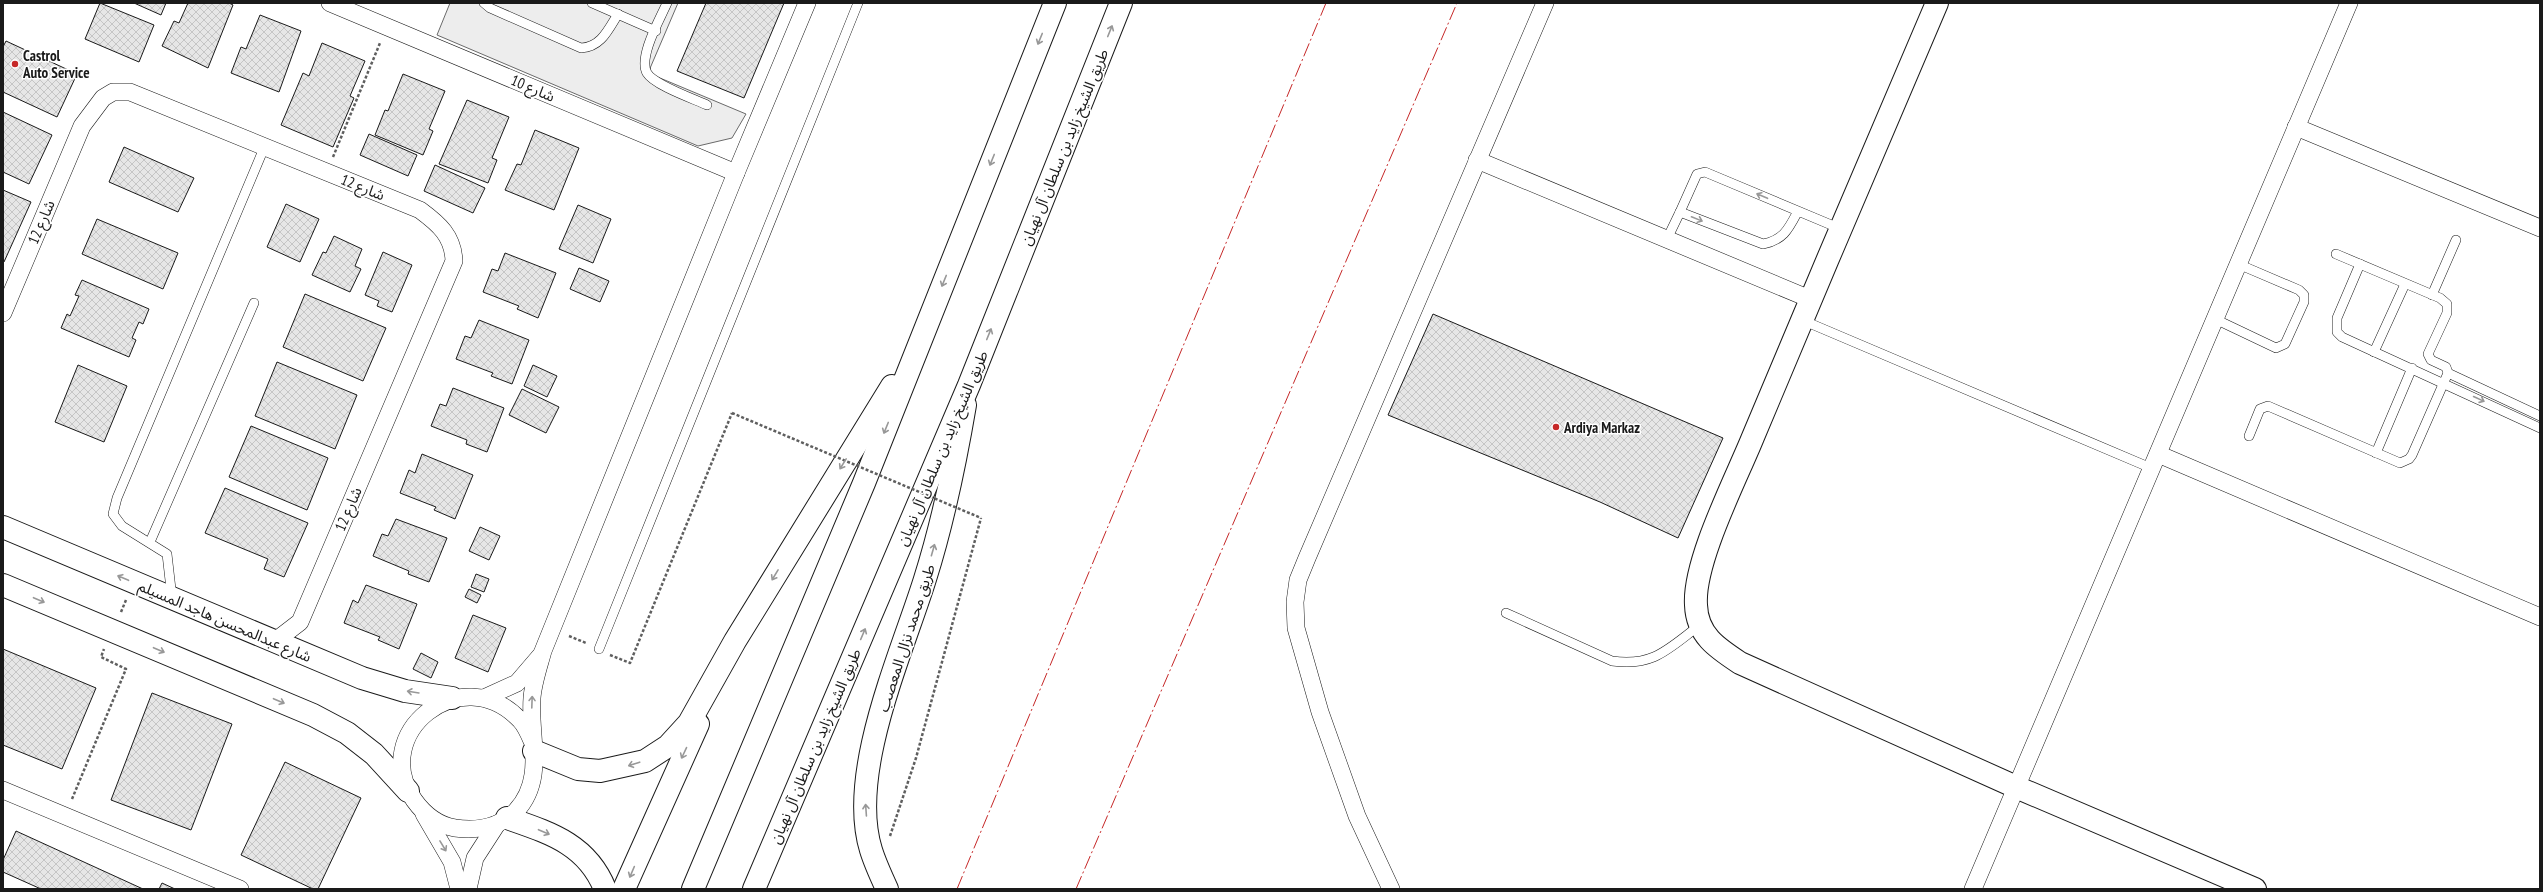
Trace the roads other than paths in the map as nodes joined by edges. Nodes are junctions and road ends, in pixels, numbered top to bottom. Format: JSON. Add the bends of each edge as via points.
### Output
{"nodes":[{"id":1,"x":330,"y":3,"type":"edge"},
{"id":2,"x":484,"y":3,"type":"edge"},
{"id":3,"x":592,"y":3,"type":"edge"},
{"id":4,"x":667,"y":3,"type":"edge"},
{"id":5,"x":807,"y":3,"type":"edge"},
{"id":6,"x":858,"y":3,"type":"edge"},
{"id":7,"x":1055,"y":3,"type":"edge"},
{"id":8,"x":1121,"y":3,"type":"edge"},
{"id":9,"x":1545,"y":3,"type":"edge"},
{"id":10,"x":1938,"y":3,"type":"edge"},
{"id":11,"x":2349,"y":3,"type":"edge"},
{"id":12,"x":618,"y":14,"type":"junction"},
{"id":13,"x":656,"y":31,"type":"junction"},
{"id":14,"x":707,"y":105,"type":"dead end"},
{"id":15,"x":2296,"y":127,"type":"junction"},
{"id":16,"x":264,"y":148,"type":"junction"},
{"id":17,"x":1477,"y":160,"type":"junction"},
{"id":18,"x":736,"y":173,"type":"junction"},
{"id":19,"x":1798,"y":211,"type":"junction"},
{"id":20,"x":1680,"y":212,"type":"junction"},
{"id":21,"x":2540,"y":228,"type":"edge"},
{"id":22,"x":1841,"y":229,"type":"junction"},
{"id":23,"x":1667,"y":239,"type":"junction"},
{"id":24,"x":2456,"y":240,"type":"dead end"},
{"id":25,"x":2336,"y":254,"type":"dead end"},
{"id":26,"x":2238,"y":264,"type":"junction"},
{"id":27,"x":2360,"y":264,"type":"junction"},
{"id":28,"x":2406,"y":284,"type":"junction"},
{"id":29,"x":2432,"y":295,"type":"junction"},
{"id":30,"x":1810,"y":299,"type":"junction"},
{"id":31,"x":254,"y":303,"type":"dead end"},
{"id":32,"x":3,"y":313,"type":"edge"},
{"id":33,"x":1802,"y":320,"type":"junction"},
{"id":34,"x":2215,"y":320,"type":"junction"},
{"id":35,"x":923,"y":336,"type":"junction"},
{"id":36,"x":2374,"y":352,"type":"junction"},
{"id":37,"x":2412,"y":368,"type":"junction"},
{"id":38,"x":2448,"y":374,"type":"junction"},
{"id":39,"x":2444,"y":382,"type":"junction"},
{"id":40,"x":969,"y":385,"type":"junction"},
{"id":41,"x":2540,"y":416,"type":"edge"},
{"id":42,"x":2540,"y":428,"type":"edge"},
{"id":43,"x":2249,"y":436,"type":"dead end"},
{"id":44,"x":2376,"y":453,"type":"junction"},
{"id":45,"x":2155,"y":461,"type":"junction"},
{"id":46,"x":3,"y":527,"type":"edge"},
{"id":47,"x":150,"y":542,"type":"junction"},
{"id":48,"x":3,"y":585,"type":"edge"},
{"id":49,"x":172,"y":599,"type":"junction"},
{"id":50,"x":1506,"y":613,"type":"dead end"},
{"id":51,"x":2540,"y":616,"type":"edge"},
{"id":52,"x":300,"y":622,"type":"junction"},
{"id":53,"x":1700,"y":625,"type":"junction"},
{"id":54,"x":735,"y":641,"type":"junction"},
{"id":55,"x":274,"y":642,"type":"junction"},
{"id":56,"x":599,"y":649,"type":"dead end"},
{"id":57,"x":543,"y":652,"type":"junction"},
{"id":58,"x":303,"y":655,"type":"junction"},
{"id":59,"x":452,"y":698,"type":"junction"},
{"id":60,"x":484,"y":698,"type":"junction"},
{"id":61,"x":533,"y":746,"type":"junction"},
{"id":62,"x":2016,"y":787,"type":"junction"},
{"id":63,"x":3,"y":790,"type":"edge"},
{"id":64,"x":408,"y":791,"type":"junction"},
{"id":65,"x":423,"y":812,"type":"junction"},
{"id":66,"x":502,"y":821,"type":"junction"},
{"id":67,"x":880,"y":845,"type":"junction"},
{"id":68,"x":240,"y":889,"type":"edge"},
{"id":69,"x":459,"y":889,"type":"edge"},
{"id":70,"x":468,"y":889,"type":"edge"},
{"id":71,"x":605,"y":889,"type":"edge"},
{"id":72,"x":624,"y":889,"type":"edge"},
{"id":73,"x":693,"y":889,"type":"edge"},
{"id":74,"x":754,"y":889,"type":"edge"},
{"id":75,"x":868,"y":889,"type":"edge"},
{"id":76,"x":887,"y":889,"type":"edge"},
{"id":77,"x":1391,"y":889,"type":"edge"},
{"id":78,"x":1973,"y":889,"type":"edge"},
{"id":79,"x":2255,"y":889,"type":"edge"}],
"edges":[{"from":1,"to":18,"type":"street","name":"شارع 10"},
{"from":2,"to":12,"type":"lane","via":[[581,48],[594,46],[599,42]]},
{"from":3,"to":12,"type":"lane"},
{"from":4,"to":13,"type":"lane"},
{"from":5,"to":18,"type":"street"},
{"from":6,"to":56,"type":"lane"},
{"from":7,"to":35,"type":"main road","one_way":true},
{"from":40,"to":8,"type":"main road","name":"طريق الشيخ زايد بن سلطان آل نهيان","one_way":true},
{"from":9,"to":17,"type":"street"},
{"from":10,"to":22,"type":"main road"},
{"from":11,"to":15,"type":"street"},
{"from":12,"to":13,"type":"lane"},
{"from":13,"to":14,"type":"lane","via":[[646,51],[645,64],[648,73],[657,81]]},
{"from":15,"to":21,"type":"street"},
{"from":15,"to":26,"type":"street"},
{"from":16,"to":32,"type":"street","name":"شارع 12","via":[[130,92],[113,92],[103,98],[82,126]]},
{"from":16,"to":47,"type":"lane","via":[[117,498],[113,514],[122,526]]},
{"from":16,"to":52,"type":"street","name":"شارع 12","via":[[420,210],[436,222],[453,246],[454,261]]},
{"from":17,"to":23,"type":"street"},
{"from":17,"to":77,"type":"street","via":[[1307,558],[1298,580],[1295,602],[1296,628],[1320,712],[1357,816]]},
{"from":18,"to":57,"type":"street"},
{"from":20,"to":19,"type":"lane","one_way":true,"via":[[1763,244],[1775,242],[1784,235]]},
{"from":19,"to":20,"type":"lane","one_way":true,"via":[[1705,172],[1697,174]]},
{"from":19,"to":22,"type":"lane"},
{"from":20,"to":23,"type":"lane"},
{"from":22,"to":30,"type":"main road"},
{"from":23,"to":30,"type":"street"},
{"from":24,"to":29,"type":"lane"},
{"from":25,"to":27,"type":"lane"},
{"from":26,"to":34,"type":"street"},
{"from":26,"to":34,"type":"lane","via":[[2299,290],[2304,295],[2304,302],[2285,344],[2281,347],[2276,348]]},
{"from":27,"to":28,"type":"lane"},
{"from":27,"to":36,"type":"lane","via":[[2335,325],[2336,332]]},
{"from":28,"to":29,"type":"lane"},
{"from":28,"to":36,"type":"lane"},
{"from":29,"to":38,"type":"lane","via":[[2444,300],[2448,309],[2428,356],[2446,367]]},
{"from":30,"to":33,"type":"main road"},
{"from":31,"to":47,"type":"lane"},
{"from":33,"to":45,"type":"lane"},
{"from":33,"to":53,"type":"main road","via":[[1703,558],[1696,606]]},
{"from":34,"to":45,"type":"street"},
{"from":35,"to":54,"type":"main road","one_way":true},
{"from":35,"to":73,"type":"main road","one_way":true},
{"from":36,"to":37,"type":"lane"},
{"from":37,"to":39,"type":"lane"},
{"from":37,"to":44,"type":"lane"},
{"from":38,"to":39,"type":"lane"},
{"from":38,"to":41,"type":"lane"},
{"from":39,"to":42,"type":"lane","one_way":true},
{"from":39,"to":44,"type":"lane","via":[[2409,459],[2400,463]]},
{"from":67,"to":40,"type":"main road","name":"طريق محمد نزال المعصب","one_way":true,"via":[[865,807],[869,764],[886,697],[925,579],[950,492]]},
{"from":74,"to":40,"type":"main road","name":"طريق الشيخ زايد بن سلطان آل نهيان","one_way":true},
{"from":43,"to":44,"type":"lane","via":[[2260,410],[2268,406]]},
{"from":45,"to":51,"type":"street"},
{"from":45,"to":62,"type":"street"},
{"from":49,"to":46,"type":"main road","name":"شارع عبدالمحسن هاجد المسيلم","one_way":true},
{"from":47,"to":49,"type":"lane","via":[[167,554]]},
{"from":48,"to":64,"type":"main road","one_way":true,"via":[[313,716],[346,733],[374,754]]},
{"from":49,"to":55,"type":"main road","name":"شارع عبدالمحسن هاجد المسيلم"},
{"from":50,"to":53,"type":"lane","via":[[1612,661],[1631,664],[1656,658]]},
{"from":52,"to":55,"type":"street","name":"شارع 12"},
{"from":52,"to":58,"type":"street","name":"شارع 12"},
{"from":53,"to":62,"type":"main road","via":[[1712,644],[1740,663]]},
{"from":54,"to":61,"type":"main road","one_way":true,"via":[[689,723],[668,746],[645,761],[600,772],[578,769]]},
{"from":54,"to":72,"type":"main road","one_way":true},
{"from":55,"to":58,"type":"main road","name":"شارع عبدالمحسن هاجد المسيلم"},
{"from":57,"to":60,"type":"street","via":[[517,683]]},
{"from":61,"to":57,"type":"street","one_way":true,"via":[[532,697]]},
{"from":59,"to":58,"type":"main road","name":"شارع عبدالمحسن هاجد المسيلم","one_way":true,"via":[[405,691],[362,678]]},
{"from":59,"to":60,"type":"street"},
{"from":59,"to":64,"type":"street","via":[[426,712],[408,735],[402,765]]},
{"from":60,"to":61,"type":"street","via":[[505,706],[522,721]]},
{"from":61,"to":66,"type":"street","via":[[536,765],[531,789],[517,810]]},
{"from":62,"to":78,"type":"street"},
{"from":62,"to":79,"type":"main road"},
{"from":63,"to":68,"type":"street"},
{"from":64,"to":65,"type":"street"},
{"from":65,"to":66,"type":"street","via":[[445,826],[471,830]]},
{"from":65,"to":69,"type":"street","one_way":true,"via":[[452,862]]},
{"from":66,"to":70,"type":"street","via":[[475,858]]},
{"from":66,"to":71,"type":"main road","one_way":true,"via":[[559,838],[577,849],[600,875]]},
{"from":67,"to":75,"type":"main road"},
{"from":67,"to":76,"type":"main road","name":"طريق محمد نزال المعصب"}]}
